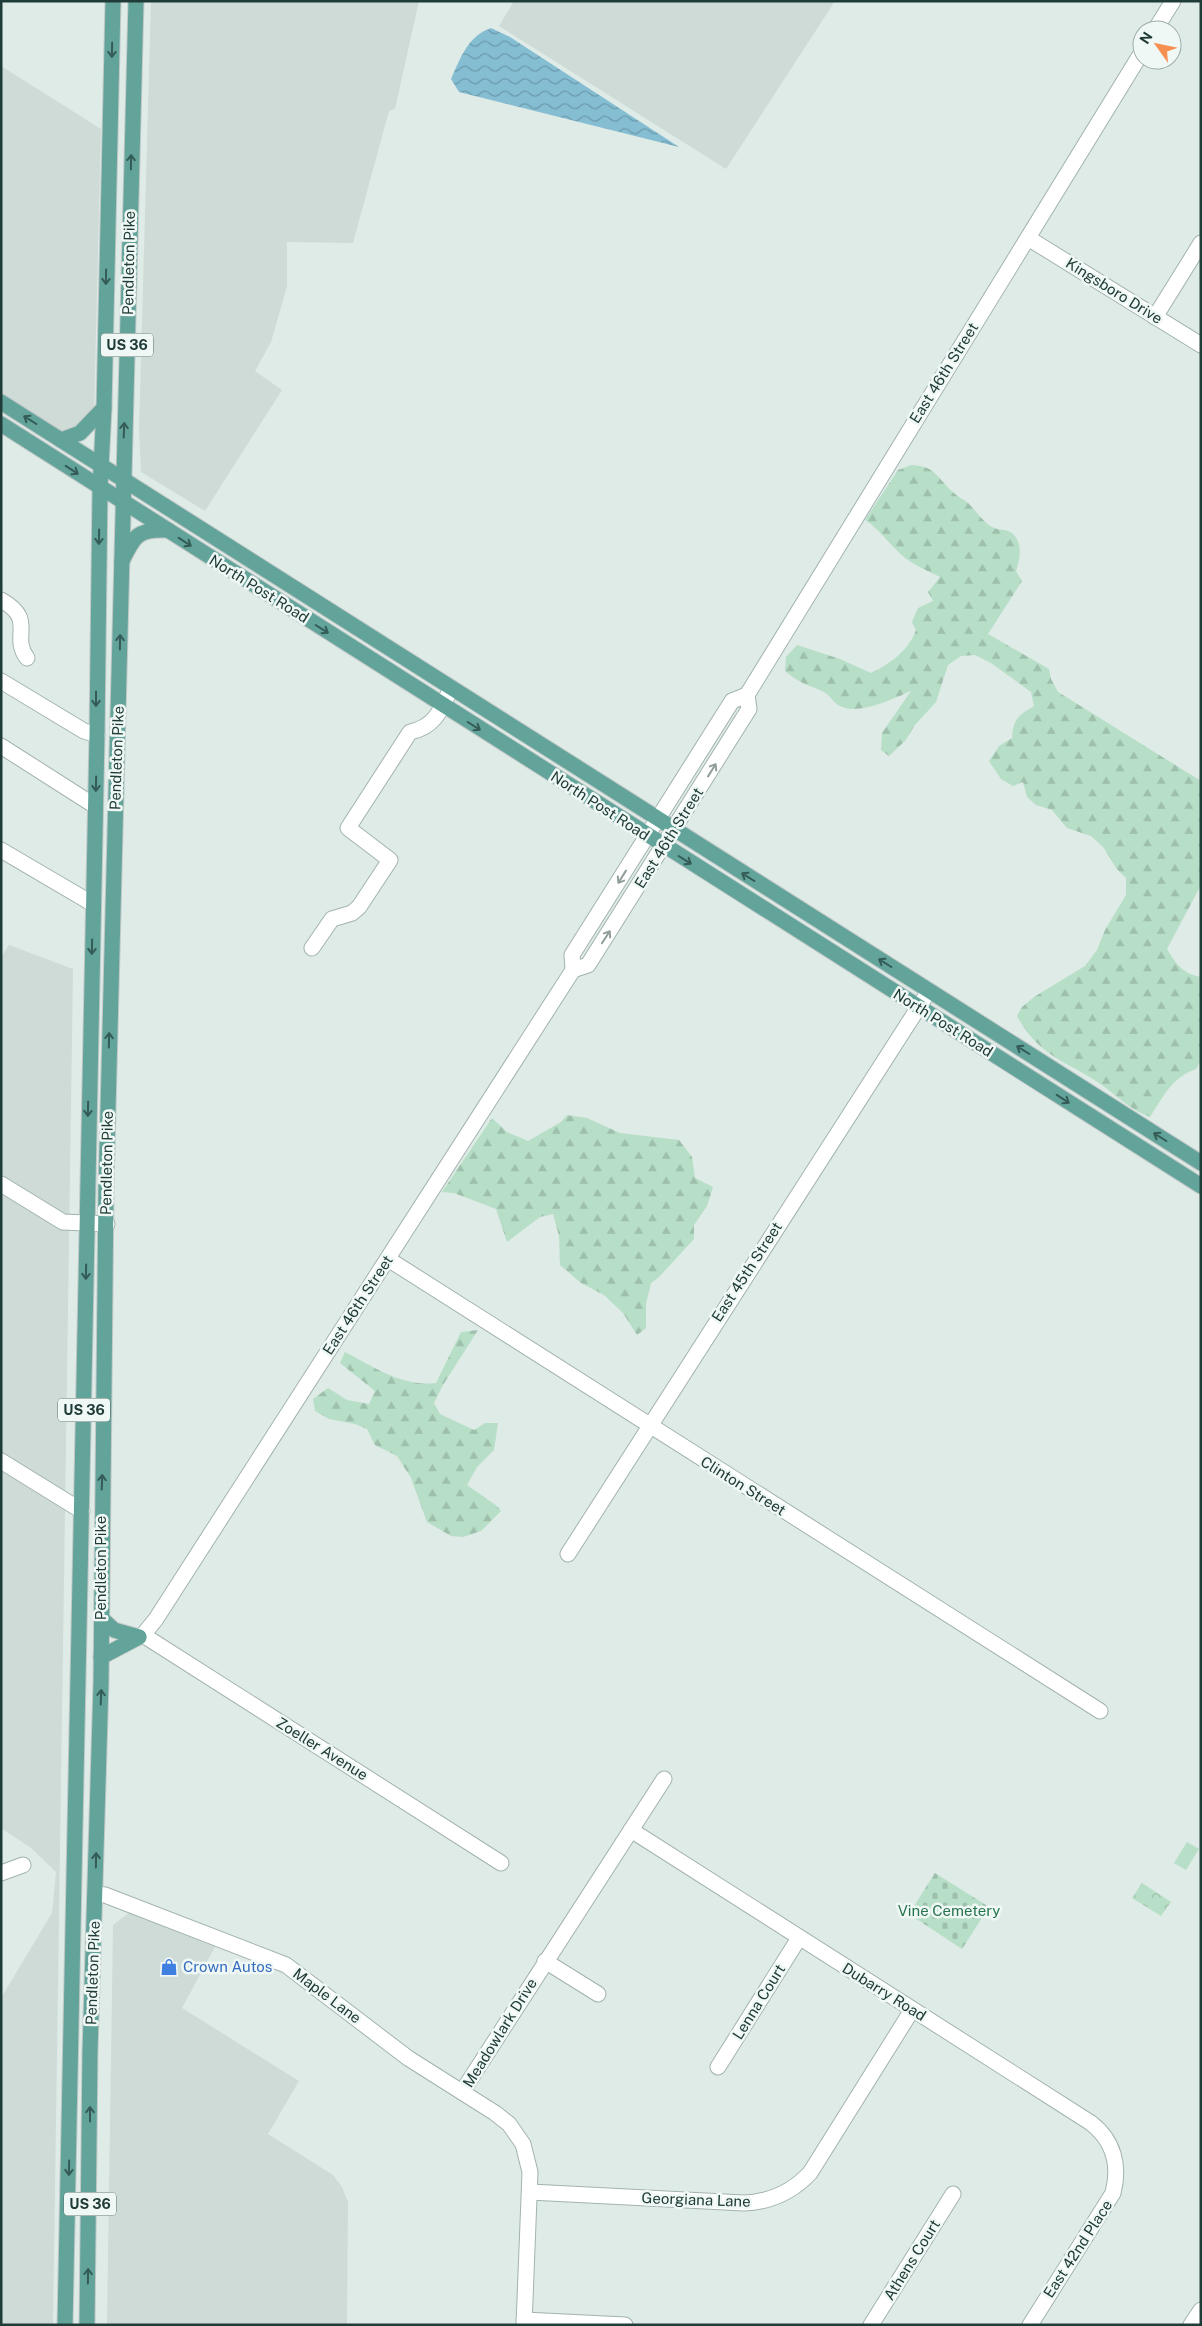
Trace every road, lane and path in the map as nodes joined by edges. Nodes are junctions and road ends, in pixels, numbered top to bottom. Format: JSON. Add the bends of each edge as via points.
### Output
{"nodes":[{"id":1,"x":113,"y":1,"type":"edge"},
{"id":2,"x":136,"y":1,"type":"edge"},
{"id":3,"x":1173,"y":1,"type":"edge"},
{"id":4,"x":1161,"y":20,"type":"edge"},
{"id":5,"x":1132,"y":68,"type":"edge"},
{"id":6,"x":1028,"y":238,"type":"junction"},
{"id":7,"x":1201,"y":243,"type":"edge"},
{"id":8,"x":1156,"y":317,"type":"junction"},
{"id":9,"x":1201,"y":345,"type":"edge"},
{"id":10,"x":1,"y":402,"type":"edge"},
{"id":11,"x":104,"y":408,"type":"junction"},
{"id":12,"x":1,"y":424,"type":"edge"},
{"id":13,"x":61,"y":440,"type":"junction"},
{"id":14,"x":101,"y":465,"type":"junction"},
{"id":15,"x":123,"y":479,"type":"junction"},
{"id":16,"x":100,"y":488,"type":"junction"},
{"id":17,"x":122,"y":502,"type":"junction"},
{"id":18,"x":167,"y":530,"type":"junction"},
{"id":19,"x":121,"y":564,"type":"junction"},
{"id":20,"x":1,"y":600,"type":"edge"},
{"id":21,"x":27,"y":658,"type":"dead end"},
{"id":22,"x":1,"y":681,"type":"edge"},
{"id":23,"x":451,"y":688,"type":"junction"},
{"id":24,"x":746,"y":695,"type":"junction"},
{"id":25,"x":443,"y":706,"type":"junction"},
{"id":26,"x":97,"y":736,"type":"junction"},
{"id":27,"x":1,"y":746,"type":"edge"},
{"id":28,"x":95,"y":806,"type":"junction"},
{"id":29,"x":658,"y":820,"type":"junction"},
{"id":30,"x":674,"y":830,"type":"junction"},
{"id":31,"x":648,"y":836,"type":"junction"},
{"id":32,"x":664,"y":847,"type":"junction"},
{"id":33,"x":1,"y":850,"type":"edge"},
{"id":34,"x":93,"y":904,"type":"junction"},
{"id":35,"x":312,"y":948,"type":"dead end"},
{"id":36,"x":574,"y":970,"type":"junction"},
{"id":37,"x":929,"y":991,"type":"junction"},
{"id":38,"x":918,"y":1007,"type":"junction"},
{"id":39,"x":1201,"y":1163,"type":"edge"},
{"id":40,"x":1,"y":1184,"type":"edge"},
{"id":41,"x":1201,"y":1186,"type":"edge"},
{"id":42,"x":86,"y":1224,"type":"junction"},
{"id":43,"x":106,"y":1224,"type":"junction"},
{"id":44,"x":388,"y":1259,"type":"junction"},
{"id":45,"x":648,"y":1426,"type":"junction"},
{"id":46,"x":1,"y":1461,"type":"edge"},
{"id":47,"x":82,"y":1511,"type":"junction"},
{"id":48,"x":568,"y":1554,"type":"dead end"},
{"id":49,"x":101,"y":1618,"type":"junction"},
{"id":50,"x":141,"y":1636,"type":"junction"},
{"id":51,"x":101,"y":1657,"type":"junction"},
{"id":52,"x":1100,"y":1711,"type":"dead end"},
{"id":53,"x":664,"y":1780,"type":"dead end"},
{"id":54,"x":631,"y":1830,"type":"junction"},
{"id":55,"x":501,"y":1863,"type":"dead end"},
{"id":56,"x":23,"y":1865,"type":"dead end"},
{"id":57,"x":1,"y":1873,"type":"edge"},
{"id":58,"x":96,"y":1894,"type":"junction"},
{"id":59,"x":799,"y":1938,"type":"junction"},
{"id":60,"x":546,"y":1961,"type":"junction"},
{"id":61,"x":598,"y":1994,"type":"dead end"},
{"id":62,"x":912,"y":2010,"type":"junction"},
{"id":63,"x":718,"y":2067,"type":"dead end"},
{"id":64,"x":462,"y":2092,"type":"junction"},
{"id":65,"x":1117,"y":2170,"type":"joint"},
{"id":66,"x":530,"y":2192,"type":"junction"},
{"id":67,"x":953,"y":2194,"type":"dead end"},
{"id":68,"x":1201,"y":2310,"type":"edge"},
{"id":69,"x":524,"y":2323,"type":"edge"},
{"id":70,"x":65,"y":2325,"type":"edge"},
{"id":71,"x":87,"y":2325,"type":"edge"},
{"id":72,"x":625,"y":2325,"type":"edge"},
{"id":73,"x":871,"y":2325,"type":"edge"},
{"id":74,"x":1030,"y":2325,"type":"edge"},
{"id":75,"x":1191,"y":2325,"type":"edge"}],
"edges":[{"from":1,"to":11,"type":"main road","name":"Pendleton Pike","number":"US 36","one_way":true},
{"from":15,"to":2,"type":"main road","name":"Pendleton Pike","number":"US 36","one_way":true},
{"from":3,"to":4,"type":"street"},
{"from":5,"to":6,"type":"street","name":"East 46th Street"},
{"from":6,"to":8,"type":"street","name":"Kingsboro Drive"},
{"from":6,"to":24,"type":"street","name":"East 46th Street"},
{"from":7,"to":8,"type":"street"},
{"from":8,"to":9,"type":"street","name":"Kingsboro Drive"},
{"from":13,"to":10,"type":"main road","name":"North Post Road","one_way":true},
{"from":11,"to":13,"type":"main road","via":[[80,433]]},
{"from":11,"to":14,"type":"main road","name":"Pendleton Pike","number":"US 36"},
{"from":12,"to":16,"type":"main road","name":"North Post Road","one_way":true},
{"from":13,"to":14,"type":"main road","name":"North Post Road"},
{"from":14,"to":15,"type":"main road","name":"North Post Road"},
{"from":14,"to":16,"type":"main road","name":"Pendleton Pike","number":"US 36"},
{"from":15,"to":17,"type":"main road","name":"Pendleton Pike","number":"US 36"},
{"from":15,"to":23,"type":"main road","name":"North Post Road"},
{"from":16,"to":17,"type":"main road","name":"North Post Road"},
{"from":16,"to":26,"type":"main road","name":"Pendleton Pike","number":"US 36","one_way":true},
{"from":17,"to":18,"type":"main road","name":"North Post Road"},
{"from":17,"to":19,"type":"main road","name":"Pendleton Pike","number":"US 36"},
{"from":18,"to":19,"type":"main road","via":[[142,532]]},
{"from":18,"to":25,"type":"main road","name":"North Post Road","one_way":true},
{"from":43,"to":19,"type":"main road","name":"Pendleton Pike","number":"US 36","one_way":true},
{"from":20,"to":21,"type":"street","via":[[14,607],[22,621],[22,645]]},
{"from":22,"to":26,"type":"street"},
{"from":23,"to":25,"type":"street"},
{"from":23,"to":29,"type":"main road","name":"North Post Road"},
{"from":24,"to":29,"type":"street","name":"East 46th Street","via":[[732,701]]},
{"from":30,"to":24,"type":"street","name":"East 46th Street","one_way":true,"via":[[749,709]]},
{"from":25,"to":31,"type":"main road","name":"North Post Road","one_way":true},
{"from":25,"to":35,"type":"street","via":[[424,730],[410,732],[348,828],[390,860],[359,907],[352,913],[332,919]]},
{"from":26,"to":28,"type":"main road","name":"Pendleton Pike","number":"US 36","one_way":true},
{"from":27,"to":28,"type":"street"},
{"from":28,"to":34,"type":"main road","name":"Pendleton Pike","number":"US 36"},
{"from":29,"to":30,"type":"main road","name":"North Post Road"},
{"from":29,"to":31,"type":"street","name":"East 46th Street"},
{"from":30,"to":32,"type":"street","name":"East 46th Street"},
{"from":37,"to":30,"type":"main road","name":"North Post Road","one_way":true},
{"from":31,"to":32,"type":"main road","name":"North Post Road"},
{"from":31,"to":36,"type":"street","name":"East 46th Street","one_way":true,"via":[[572,955]]},
{"from":36,"to":32,"type":"street","name":"East 46th Street","one_way":true,"via":[[588,965]]},
{"from":32,"to":38,"type":"main road","name":"North Post Road","one_way":true},
{"from":33,"to":34,"type":"street"},
{"from":34,"to":42,"type":"main road","name":"Pendleton Pike","number":"US 36","one_way":true},
{"from":36,"to":44,"type":"street","name":"East 46th Street"},
{"from":37,"to":38,"type":"street","name":"East 45th Street"},
{"from":39,"to":37,"type":"main road","name":"North Post Road","one_way":true},
{"from":38,"to":41,"type":"main road","name":"North Post Road","one_way":true},
{"from":38,"to":45,"type":"street","name":"East 45th Street"},
{"from":40,"to":42,"type":"street","via":[[62,1222]]},
{"from":42,"to":43,"type":"street"},
{"from":42,"to":47,"type":"main road","name":"Pendleton Pike","number":"US 36","one_way":true},
{"from":49,"to":43,"type":"main road","name":"Pendleton Pike","number":"US 36","one_way":true},
{"from":44,"to":45,"type":"street","name":"Clinton Street"},
{"from":44,"to":50,"type":"street","name":"East 46th Street","via":[[156,1619]]},
{"from":45,"to":48,"type":"street","name":"East 45th Street"},
{"from":45,"to":52,"type":"street","name":"Clinton Street"},
{"from":46,"to":47,"type":"street"},
{"from":47,"to":70,"type":"main road","name":"Pendleton Pike","number":"US 36","one_way":true},
{"from":49,"to":50,"type":"main road","via":[[114,1630]]},
{"from":49,"to":51,"type":"main road","name":"Pendleton Pike","number":"US 36"},
{"from":50,"to":51,"type":"main road"},
{"from":50,"to":55,"type":"street","name":"Zoeller Avenue"},
{"from":58,"to":51,"type":"main road","name":"Pendleton Pike","number":"US 36","one_way":true},
{"from":53,"to":54,"type":"street","name":"Meadowlark Drive"},
{"from":54,"to":59,"type":"street","name":"Dubarry Road"},
{"from":54,"to":60,"type":"street","name":"Meadowlark Drive"},
{"from":56,"to":57,"type":"street"},
{"from":58,"to":64,"type":"street","name":"Maple Lane","via":[[286,1965],[408,2058]]},
{"from":71,"to":58,"type":"main road","name":"Pendleton Pike","number":"US 36","one_way":true,"via":[[90,2052]]},
{"from":59,"to":62,"type":"street","name":"Dubarry Road"},
{"from":59,"to":63,"type":"street","name":"Lenna Court"},
{"from":60,"to":61,"type":"street"},
{"from":60,"to":64,"type":"street","name":"Meadowlark Drive"},
{"from":62,"to":65,"type":"street","name":"Dubarry Road","via":[[1091,2123],[1110,2143]]},
{"from":62,"to":66,"type":"street","name":"Georgiana Lane","via":[[810,2173],[797,2186],[776,2197],[744,2203]]},
{"from":64,"to":66,"type":"street","name":"Meadowlark Drive","via":[[502,2118],[518,2136],[530,2167]]},
{"from":65,"to":74,"type":"street","name":"East 42nd Place","via":[[1112,2198]]},
{"from":66,"to":69,"type":"street","name":"Meadowlark Drive"},
{"from":67,"to":73,"type":"street","name":"Athens Court"},
{"from":68,"to":75,"type":"street"},
{"from":69,"to":72,"type":"street"}]}
